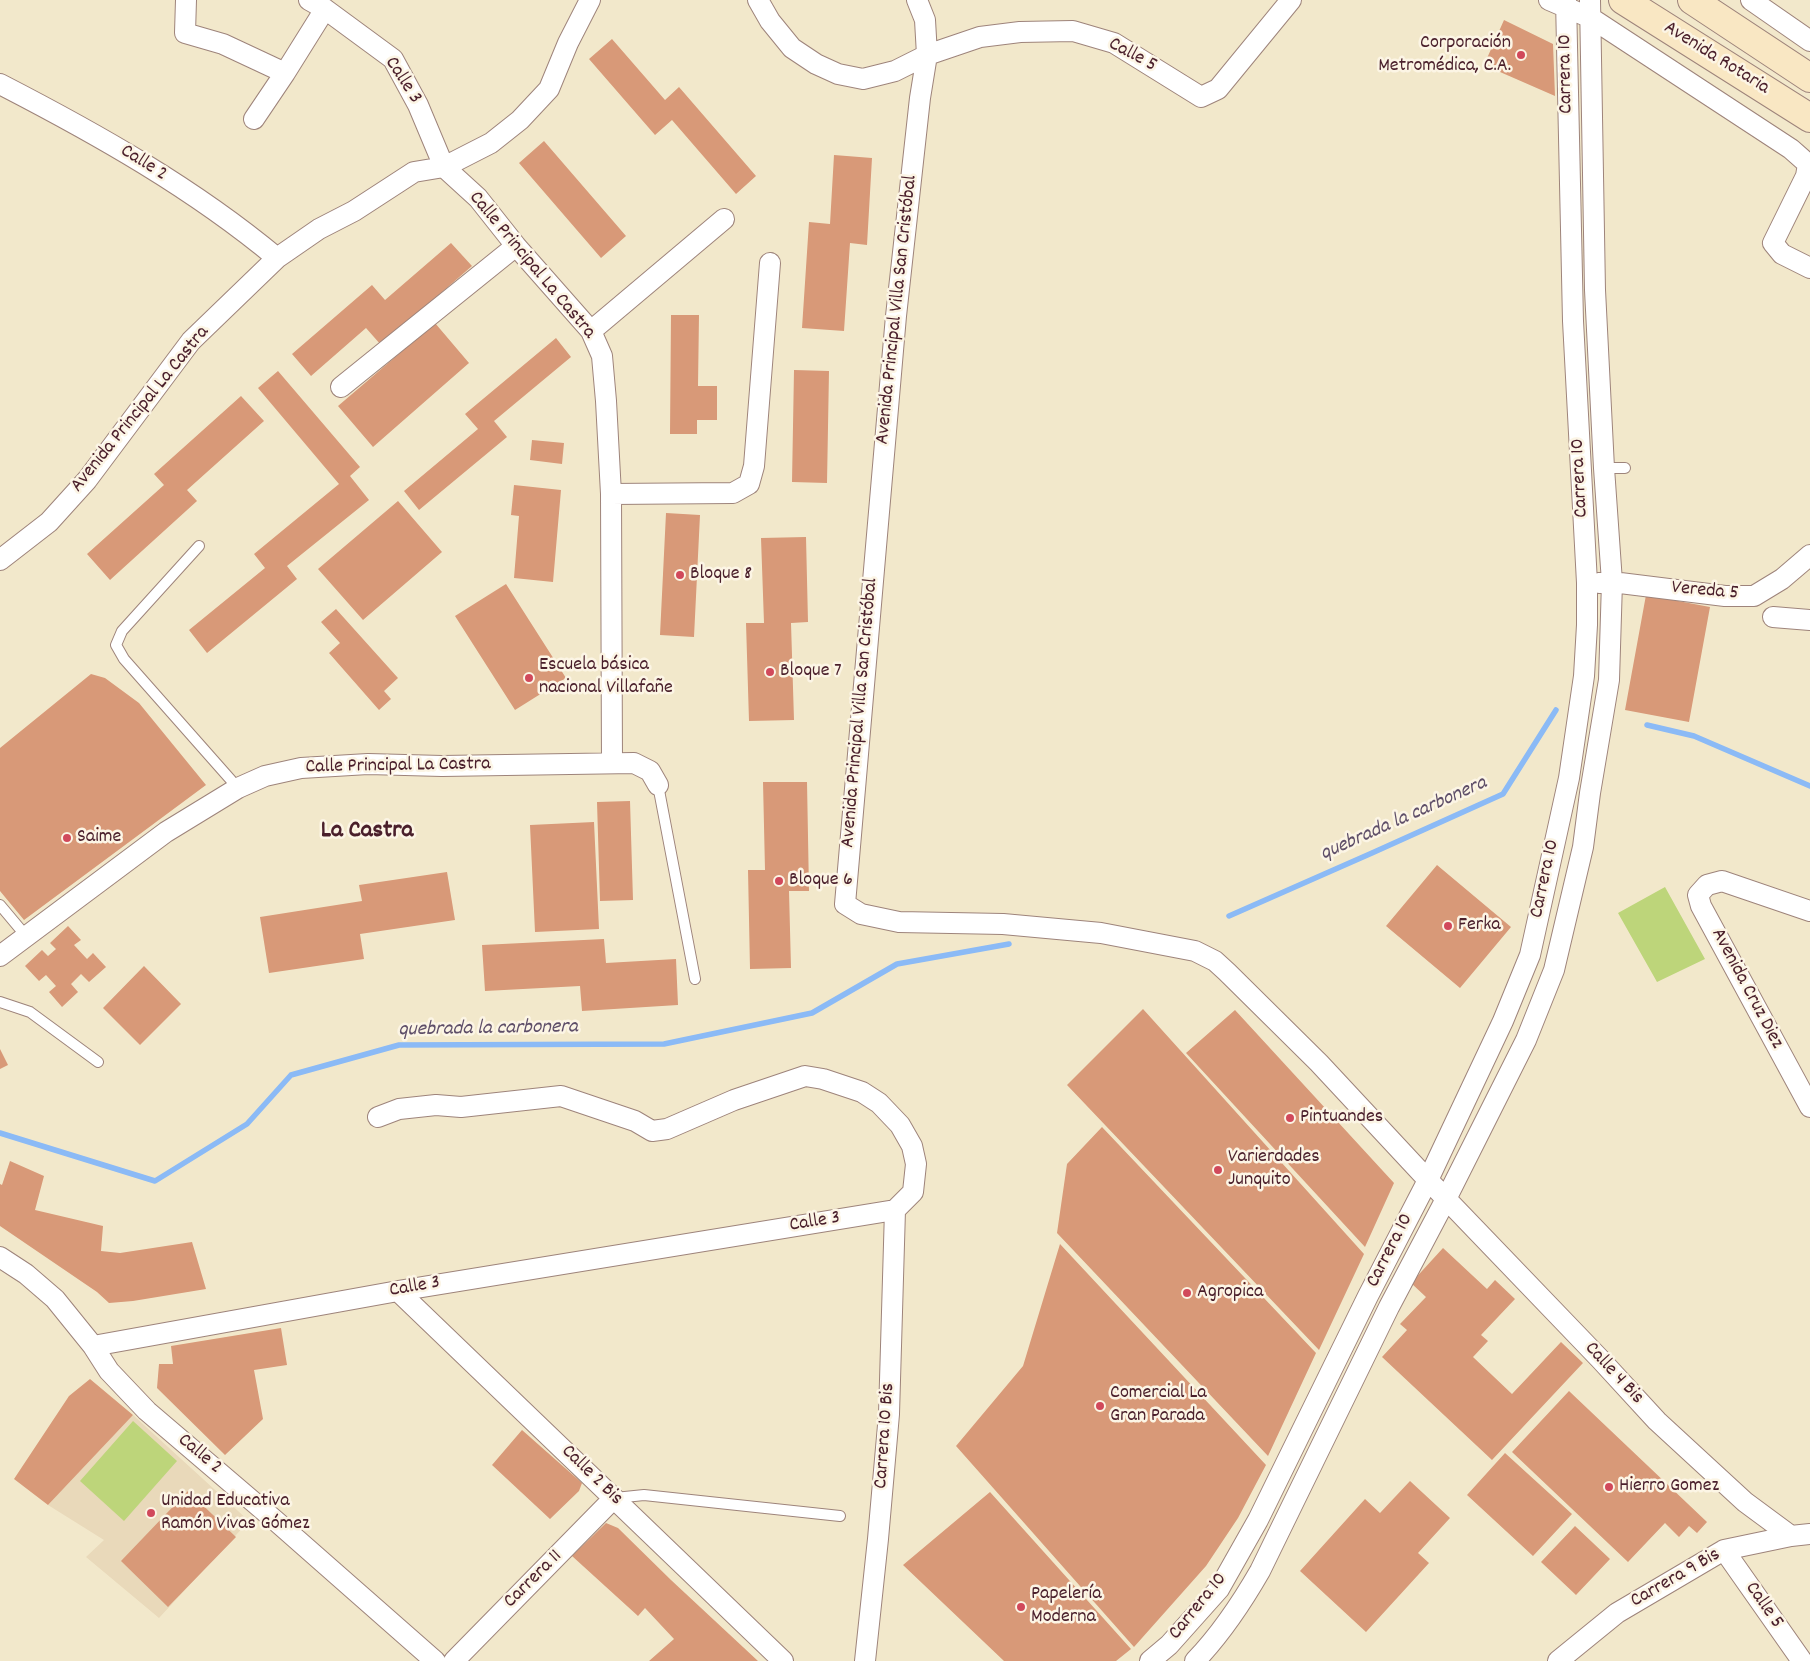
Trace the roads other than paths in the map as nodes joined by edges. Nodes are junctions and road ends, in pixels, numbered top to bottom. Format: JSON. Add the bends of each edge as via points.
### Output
{"nodes":[{"id":1,"x":186,"y":0,"type":"edge"},
{"id":2,"x":590,"y":0,"type":"edge"},
{"id":3,"x":758,"y":0,"type":"edge"},
{"id":4,"x":917,"y":0,"type":"edge"},
{"id":5,"x":1291,"y":0,"type":"edge"},
{"id":6,"x":1623,"y":0,"type":"edge"},
{"id":7,"x":1692,"y":0,"type":"edge"},
{"id":8,"x":1751,"y":0,"type":"edge"},
{"id":9,"x":1560,"y":2,"type":"edge"},
{"id":10,"x":317,"y":4,"type":"edge"},
{"id":11,"x":1590,"y":9,"type":"edge"},
{"id":12,"x":1810,"y":41,"type":"edge"},
{"id":13,"x":927,"y":55,"type":"junction"},
{"id":14,"x":285,"y":73,"type":"junction"},
{"id":15,"x":1810,"y":78,"type":"edge"},
{"id":16,"x":0,"y":84,"type":"edge"},
{"id":17,"x":1810,"y":118,"type":"edge"},
{"id":18,"x":254,"y":119,"type":"dead end"},
{"id":19,"x":444,"y":167,"type":"junction"},
{"id":20,"x":724,"y":219,"type":"dead end"},
{"id":21,"x":516,"y":246,"type":"junction"},
{"id":22,"x":277,"y":258,"type":"junction"},
{"id":23,"x":770,"y":263,"type":"dead end"},
{"id":24,"x":1810,"y":268,"type":"edge"},
{"id":25,"x":591,"y":331,"type":"junction"},
{"id":26,"x":341,"y":388,"type":"dead end"},
{"id":27,"x":1604,"y":468,"type":"junction"},
{"id":28,"x":1625,"y":468,"type":"dead end"},
{"id":29,"x":611,"y":494,"type":"junction"},
{"id":30,"x":199,"y":546,"type":"dead end"},
{"id":31,"x":1810,"y":555,"type":"edge"},
{"id":32,"x":0,"y":560,"type":"edge"},
{"id":33,"x":1612,"y":582,"type":"junction"},
{"id":34,"x":1587,"y":583,"type":"junction"},
{"id":35,"x":1773,"y":616,"type":"dead end"},
{"id":36,"x":1810,"y":620,"type":"edge"},
{"id":37,"x":612,"y":763,"type":"junction"},
{"id":38,"x":658,"y":785,"type":"joint"},
{"id":39,"x":238,"y":788,"type":"junction"},
{"id":40,"x":0,"y":906,"type":"edge"},
{"id":41,"x":1810,"y":911,"type":"edge"},
{"id":42,"x":26,"y":936,"type":"junction"},
{"id":43,"x":0,"y":956,"type":"edge"},
{"id":44,"x":696,"y":979,"type":"dead end"},
{"id":45,"x":0,"y":1002,"type":"edge"},
{"id":46,"x":98,"y":1062,"type":"dead end"},
{"id":47,"x":1810,"y":1107,"type":"edge"},
{"id":48,"x":378,"y":1117,"type":"dead end"},
{"id":49,"x":1428,"y":1180,"type":"junction"},
{"id":50,"x":1446,"y":1199,"type":"junction"},
{"id":51,"x":895,"y":1210,"type":"junction"},
{"id":52,"x":0,"y":1257,"type":"edge"},
{"id":53,"x":398,"y":1291,"type":"junction"},
{"id":54,"x":93,"y":1346,"type":"junction"},
{"id":55,"x":614,"y":1498,"type":"junction"},
{"id":56,"x":840,"y":1516,"type":"dead end"},
{"id":57,"x":1258,"y":1520,"type":"junction"},
{"id":58,"x":1278,"y":1534,"type":"junction"},
{"id":59,"x":1800,"y":1535,"type":"edge"},
{"id":60,"x":1724,"y":1550,"type":"junction"},
{"id":61,"x":1169,"y":1645,"type":"junction"},
{"id":62,"x":435,"y":1661,"type":"edge"},
{"id":63,"x":454,"y":1661,"type":"edge"},
{"id":64,"x":783,"y":1661,"type":"edge"},
{"id":65,"x":865,"y":1661,"type":"edge"},
{"id":66,"x":1150,"y":1661,"type":"edge"},
{"id":67,"x":1184,"y":1661,"type":"edge"},
{"id":68,"x":1195,"y":1661,"type":"edge"},
{"id":69,"x":1558,"y":1661,"type":"edge"},
{"id":70,"x":1802,"y":1661,"type":"edge"}],
"edges":[{"from":1,"to":14,"type":"street","via":[[185,33],[223,44]]},
{"from":2,"to":19,"type":"street","name":"Avenida Principal La Castra","via":[[549,89],[520,120],[491,143]]},
{"from":3,"to":13,"type":"street","via":[[792,48],[838,74],[863,79],[895,71]]},
{"from":4,"to":13,"type":"street","via":[[925,20]]},
{"from":5,"to":13,"type":"street","name":"Calle 5","via":[[1218,89],[1201,97],[1114,43],[1073,32],[1020,32],[980,37]]},
{"from":6,"to":17,"type":"main road","name":"Avenida Rotaria"},
{"from":7,"to":15,"type":"main road","name":"Avenida Rotaria"},
{"from":8,"to":12,"type":"street"},
{"from":9,"to":11,"type":"street"},
{"from":9,"to":34,"type":"street","name":"Carrera 10"},
{"from":10,"to":14,"type":"street"},
{"from":10,"to":19,"type":"street","name":"Calle 3","via":[[393,59],[418,105]]},
{"from":11,"to":24,"type":"street","via":[[1808,164],[1806,176],[1773,243],[1782,254]]},
{"from":11,"to":27,"type":"street","name":"Carrera 10","via":[[1593,238]]},
{"from":13,"to":49,"type":"street","name":"Avenida Principal Villa San Cristóbal","via":[[896,316],[845,904],[861,914],[899,922],[1003,924],[1101,933],[1195,951],[1215,961],[1227,972],[1319,1063]]},
{"from":14,"to":18,"type":"street"},
{"from":16,"to":22,"type":"street","name":"Calle 2","via":[[148,167],[205,203]]},
{"from":19,"to":21,"type":"street","name":"Calle Principal La Castra","via":[[478,198]]},
{"from":19,"to":22,"type":"street","name":"Avenida Principal La Castra","via":[[414,172]]},
{"from":20,"to":25,"type":"street"},
{"from":21,"to":25,"type":"street","name":"Calle Principal La Castra"},
{"from":21,"to":26,"type":"street"},
{"from":22,"to":32,"type":"street","name":"Avenida Principal La Castra","via":[[191,341],[87,480],[49,522]]},
{"from":23,"to":29,"type":"street","via":[[750,484],[733,493]]},
{"from":25,"to":29,"type":"street","name":"Calle Principal La Castra","via":[[602,356]]},
{"from":27,"to":28,"type":"lane"},
{"from":27,"to":33,"type":"street","name":"Carrera 10"},
{"from":29,"to":37,"type":"street","name":"Calle Principal La Castra"},
{"from":30,"to":39,"type":"lane","via":[[122,631],[116,645],[124,659]]},
{"from":31,"to":33,"type":"street","name":"Vereda 5","via":[[1782,579],[1754,596],[1725,596]]},
{"from":33,"to":34,"type":"street","name":"Vereda 5"},
{"from":33,"to":50,"type":"street","name":"Carrera 10","via":[[1609,680],[1583,847],[1554,970],[1526,1040]]},
{"from":34,"to":49,"type":"street","name":"Carrera 10","via":[[1584,676],[1572,760],[1530,955],[1503,1021]]},
{"from":35,"to":36,"type":"street"},
{"from":37,"to":38,"type":"street","name":"Calle Principal La Castra","via":[[634,763],[650,770]]},
{"from":37,"to":39,"type":"street","name":"Calle Principal La Castra","via":[[368,764],[301,768],[265,776]]},
{"from":38,"to":44,"type":"lane"},
{"from":39,"to":42,"type":"street","name":"Calle Principal La Castra","via":[[166,832]]},
{"from":40,"to":42,"type":"lane"},
{"from":41,"to":47,"type":"street","name":"Avenida Cruz Diez","via":[[1722,881],[1707,885],[1698,895]]},
{"from":42,"to":43,"type":"street","name":"Calle Principal La Castra"},
{"from":45,"to":46,"type":"lane","via":[[30,1012]]},
{"from":48,"to":51,"type":"street","via":[[399,1109],[561,1096],[635,1121],[652,1131],[667,1130],[734,1100],[805,1076],[823,1079],[862,1092],[879,1103],[900,1125],[912,1146],[916,1164],[913,1192]]},
{"from":49,"to":50,"type":"street","name":"Avenida Principal Villa San Cristóbal"},
{"from":49,"to":57,"type":"street","name":"Carrera 10"},
{"from":50,"to":58,"type":"street","name":"Carrera 10","via":[[1389,1307]]},
{"from":50,"to":59,"type":"street","name":"Calle 4 Bis","via":[[1657,1421],[1745,1502]]},
{"from":51,"to":53,"type":"street","name":"Calle 3"},
{"from":51,"to":65,"type":"street","name":"Carrera 10 Bis","via":[[889,1414]]},
{"from":52,"to":54,"type":"street","name":"Calle 2","via":[[55,1299]]},
{"from":53,"to":54,"type":"street","name":"Calle 3"},
{"from":53,"to":55,"type":"street","name":"Calle 2 Bis"},
{"from":54,"to":62,"type":"street","name":"Calle 2","via":[[109,1371],[147,1411]]},
{"from":55,"to":56,"type":"lane","via":[[644,1495]]},
{"from":55,"to":63,"type":"street","name":"Carrera 11"},
{"from":55,"to":64,"type":"street","name":"Calle 2 Bis"},
{"from":57,"to":58,"type":"street"},
{"from":57,"to":61,"type":"street","name":"Carrera 10","via":[[1218,1589]]},
{"from":58,"to":68,"type":"street","name":"Carrera 10","via":[[1238,1609],[1216,1640]]},
{"from":59,"to":60,"type":"street","name":"Carrera 9 Bis"},
{"from":60,"to":69,"type":"street","name":"Carrera 9 Bis","via":[[1617,1613]]},
{"from":60,"to":70,"type":"street","name":"Calle 5"},
{"from":61,"to":66,"type":"street","name":"Carrera 10"},
{"from":61,"to":67,"type":"street"}]}
